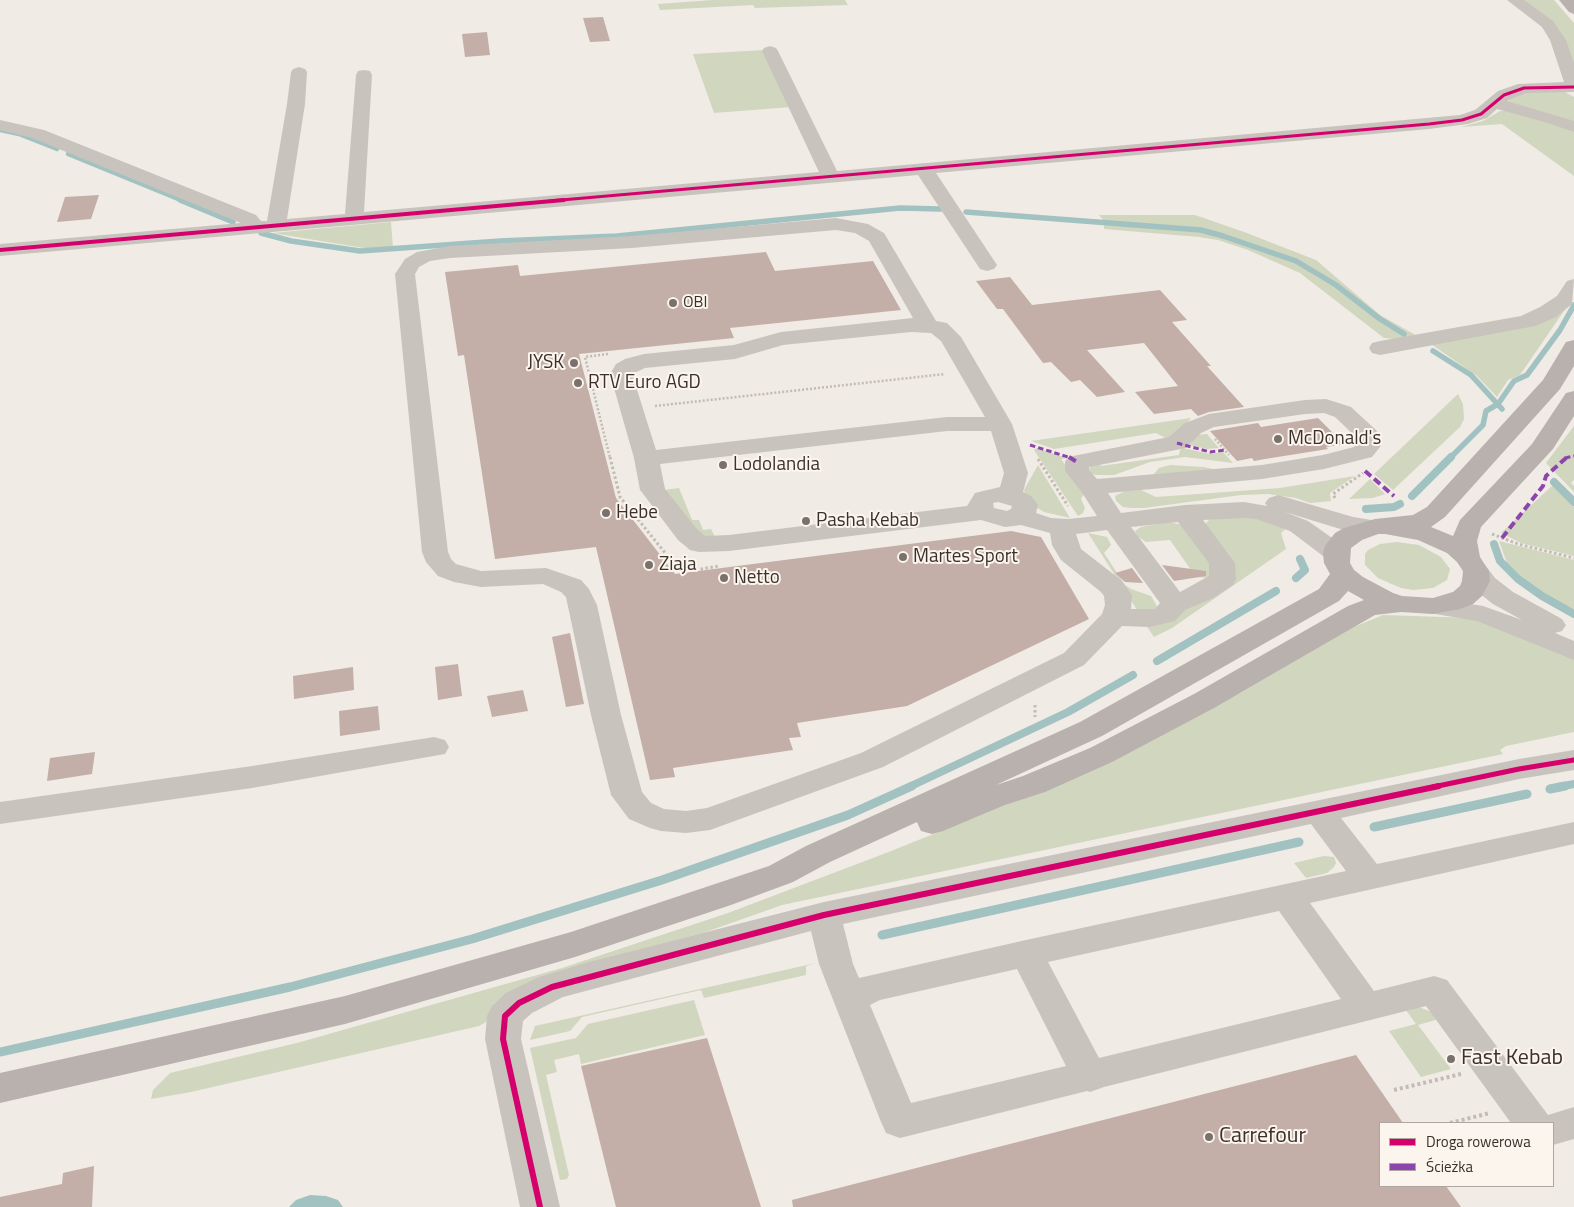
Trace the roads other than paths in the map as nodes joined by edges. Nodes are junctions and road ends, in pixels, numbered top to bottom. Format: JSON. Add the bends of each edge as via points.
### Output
{"nodes":[{"id":1,"x":1514,"y":0,"type":"edge"},
{"id":2,"x":1566,"y":0,"type":"edge"},
{"id":3,"x":1574,"y":9,"type":"edge"},
{"id":4,"x":770,"y":51,"type":"dead end"},
{"id":5,"x":299,"y":72,"type":"dead end"},
{"id":6,"x":364,"y":75,"type":"dead end"},
{"id":7,"x":1574,"y":87,"type":"edge"},
{"id":8,"x":1494,"y":104,"type":"junction"},
{"id":9,"x":0,"y":125,"type":"edge"},
{"id":10,"x":1574,"y":127,"type":"edge"},
{"id":11,"x":923,"y":168,"type":"junction"},
{"id":12,"x":830,"y":176,"type":"junction"},
{"id":13,"x":356,"y":218,"type":"junction"},
{"id":14,"x":276,"y":226,"type":"junction"},
{"id":15,"x":256,"y":227,"type":"junction"},
{"id":16,"x":0,"y":250,"type":"edge"},
{"id":17,"x":987,"y":265,"type":"dead end"},
{"id":18,"x":1574,"y":285,"type":"edge"},
{"id":19,"x":928,"y":325,"type":"junction"},
{"id":20,"x":1574,"y":347,"type":"edge"},
{"id":21,"x":1380,"y":348,"type":"dead end"},
{"id":22,"x":1574,"y":398,"type":"edge"},
{"id":23,"x":1000,"y":424,"type":"junction"},
{"id":24,"x":646,"y":458,"type":"junction"},
{"id":25,"x":1091,"y":488,"type":"junction"},
{"id":26,"x":1015,"y":505,"type":"junction"},
{"id":27,"x":1186,"y":512,"type":"junction"},
{"id":28,"x":1113,"y":521,"type":"junction"},
{"id":29,"x":1062,"y":526,"type":"junction"},
{"id":30,"x":1382,"y":527,"type":"junction"},
{"id":31,"x":1339,"y":563,"type":"junction"},
{"id":32,"x":1471,"y":564,"type":"junction"},
{"id":33,"x":1175,"y":604,"type":"junction"},
{"id":34,"x":1401,"y":604,"type":"junction"},
{"id":35,"x":1433,"y":606,"type":"junction"},
{"id":36,"x":1108,"y":626,"type":"junction"},
{"id":37,"x":1574,"y":635,"type":"edge"},
{"id":38,"x":1574,"y":651,"type":"edge"},
{"id":39,"x":434,"y":747,"type":"dead end"},
{"id":40,"x":1574,"y":760,"type":"edge"},
{"id":41,"x":1319,"y":812,"type":"junction"},
{"id":42,"x":0,"y":814,"type":"edge"},
{"id":43,"x":1574,"y":833,"type":"edge"},
{"id":44,"x":781,"y":874,"type":"junction"},
{"id":45,"x":1369,"y":878,"type":"junction"},
{"id":46,"x":1287,"y":897,"type":"junction"},
{"id":47,"x":824,"y":915,"type":"junction"},
{"id":48,"x":1026,"y":953,"type":"junction"},
{"id":49,"x":850,"y":998,"type":"junction"},
{"id":50,"x":1366,"y":1007,"type":"junction"},
{"id":51,"x":1090,"y":1077,"type":"junction"},
{"id":52,"x":0,"y":1088,"type":"edge"},
{"id":53,"x":1532,"y":1122,"type":"edge"},
{"id":54,"x":1574,"y":1123,"type":"edge"},
{"id":55,"x":1554,"y":1129,"type":"edge"},
{"id":56,"x":540,"y":1207,"type":"edge"}],
"edges":[{"from":1,"to":7,"type":"street","via":[[1548,24],[1558,40]]},
{"from":2,"to":3,"type":"main road"},
{"from":4,"to":12,"type":"street"},
{"from":5,"to":14,"type":"street"},
{"from":6,"to":13,"type":"street"},
{"from":7,"to":8,"type":"street","via":[[1524,88],[1504,95]]},
{"from":8,"to":10,"type":"street"},
{"from":8,"to":11,"type":"street","via":[[1482,114],[1437,123]]},
{"from":9,"to":15,"type":"street","via":[[38,134],[249,219]]},
{"from":11,"to":12,"type":"street"},
{"from":11,"to":17,"type":"street"},
{"from":12,"to":13,"type":"street"},
{"from":13,"to":14,"type":"street"},
{"from":14,"to":15,"type":"street"},
{"from":15,"to":16,"type":"street"},
{"from":18,"to":21,"type":"street","via":[[1565,300],[1527,321]]},
{"from":19,"to":23,"type":"street","via":[[940,328],[950,337]]},
{"from":19,"to":24,"type":"street","via":[[781,339],[735,352],[633,364],[621,374]]},
{"from":19,"to":36,"type":"street","via":[[877,237],[848,225],[424,256],[412,263],[406,274],[435,552],[439,562],[447,570],[481,579],[546,576],[571,586],[579,595],[626,796],[640,811],[661,820],[686,822],[710,819],[872,760],[1074,659]]},
{"from":20,"to":30,"type":"main road","via":[[1552,384],[1436,512],[1420,522]]},
{"from":22,"to":32,"type":"main road","via":[[1541,449],[1469,525],[1464,541]]},
{"from":23,"to":24,"type":"street","via":[[947,424]]},
{"from":23,"to":26,"type":"street","via":[[1016,473]]},
{"from":24,"to":26,"type":"street","via":[[653,490],[687,534],[699,544],[984,512],[980,506],[984,498],[996,494]]},
{"from":25,"to":25,"type":"street","via":[[1124,484],[1145,469],[1174,461],[1237,468],[1336,453],[1350,456],[1363,452],[1370,441],[1368,435],[1343,412],[1326,406],[1209,421],[1192,428],[1177,443],[1080,460],[1077,471]]},
{"from":25,"to":28,"type":"street"},
{"from":26,"to":29,"type":"street","via":[[1034,521]]},
{"from":27,"to":28,"type":"street"},
{"from":27,"to":30,"type":"street","via":[[1236,501],[1264,502],[1295,506],[1350,524]]},
{"from":27,"to":31,"type":"street","via":[[1260,512],[1299,526]]},
{"from":27,"to":33,"type":"street","via":[[1222,563],[1223,579]]},
{"from":28,"to":29,"type":"street"},
{"from":28,"to":33,"type":"street"},
{"from":29,"to":36,"type":"street","via":[[1070,554],[1118,595],[1119,605]]},
{"from":30,"to":31,"type":"main road","via":[[1344,539],[1338,546]]},
{"from":30,"to":32,"type":"main road","via":[[1416,530],[1441,539]]},
{"from":31,"to":34,"type":"main road","via":[[1353,584]]},
{"from":31,"to":44,"type":"main road","via":[[1336,588],[1329,595],[1090,729]]},
{"from":32,"to":35,"type":"main road","via":[[1476,581],[1463,598]]},
{"from":32,"to":37,"type":"street","via":[[1485,584],[1503,598]]},
{"from":33,"to":36,"type":"street","via":[[1165,615]]},
{"from":34,"to":35,"type":"main road"},
{"from":34,"to":44,"type":"main road","via":[[1370,607],[1358,612],[1204,701],[1101,755],[882,843]]},
{"from":35,"to":38,"type":"street","via":[[1483,614]]},
{"from":39,"to":42,"type":"street"},
{"from":40,"to":41,"type":"street"},
{"from":41,"to":45,"type":"street"},
{"from":41,"to":47,"type":"street"},
{"from":43,"to":45,"type":"street"},
{"from":44,"to":52,"type":"main road","via":[[575,944],[345,1010]]},
{"from":45,"to":46,"type":"street"},
{"from":46,"to":48,"type":"street"},
{"from":46,"to":50,"type":"street"},
{"from":47,"to":49,"type":"street","via":[[836,964]]},
{"from":47,"to":56,"type":"street","via":[[552,987],[519,1002],[505,1016],[503,1039]]},
{"from":48,"to":49,"type":"street","via":[[871,988]]},
{"from":48,"to":51,"type":"street"},
{"from":49,"to":51,"type":"street","via":[[900,1122]]},
{"from":50,"to":51,"type":"street"},
{"from":50,"to":53,"type":"street","via":[[1434,990]]},
{"from":54,"to":55,"type":"street"}]}
